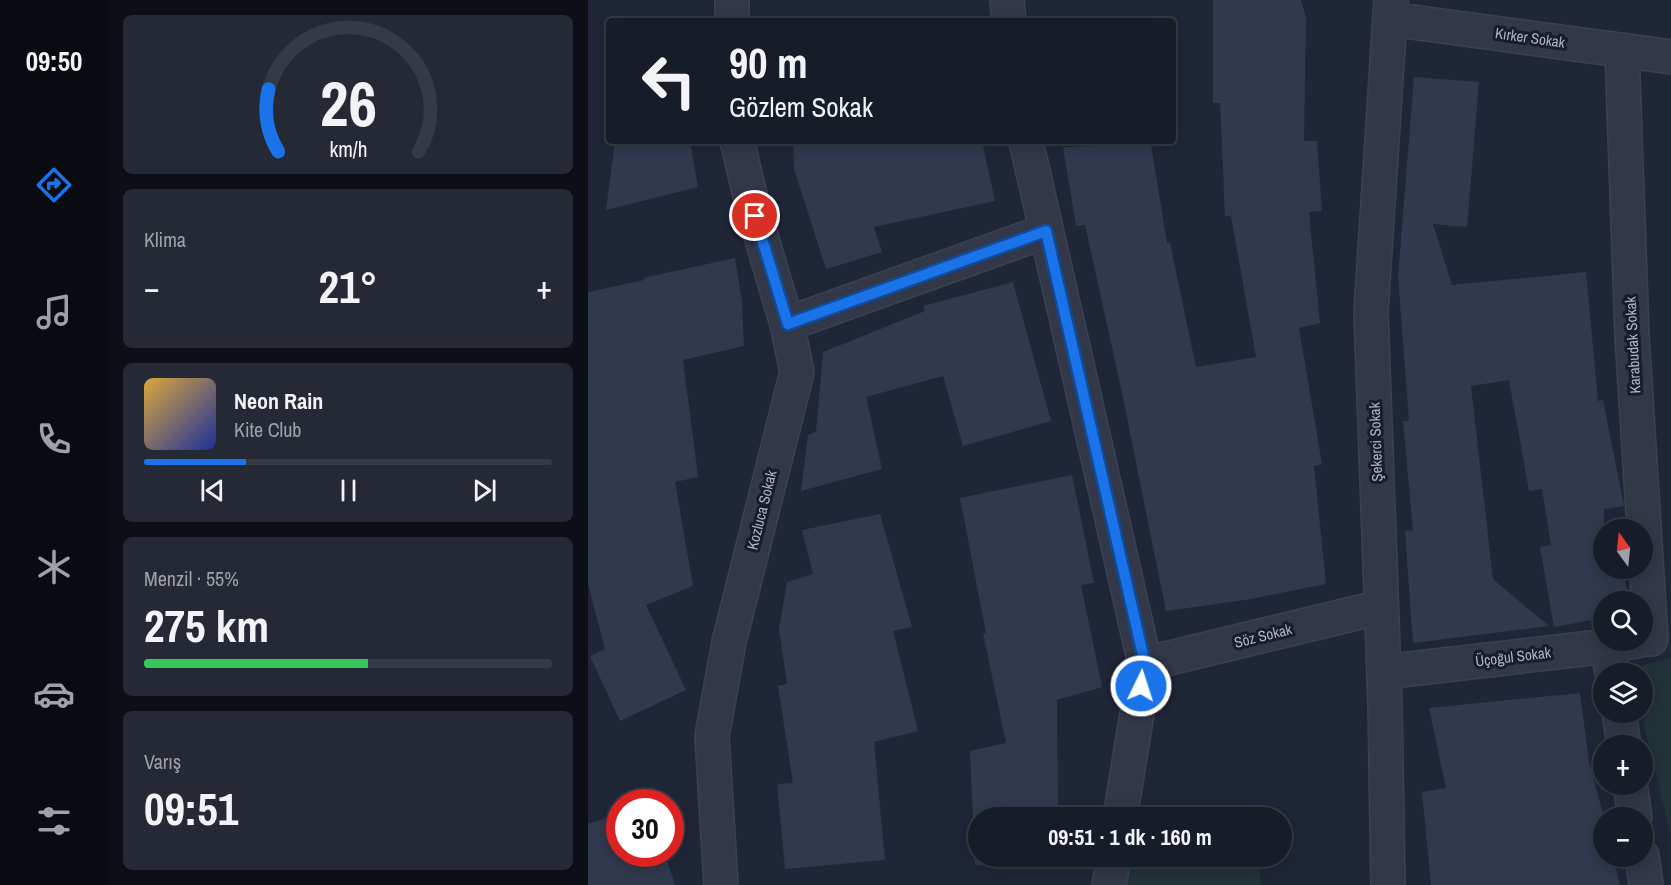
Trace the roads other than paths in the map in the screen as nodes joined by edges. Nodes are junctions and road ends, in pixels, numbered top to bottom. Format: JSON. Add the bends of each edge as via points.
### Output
{"nodes":[{"id":1,"x":732,"y":0,"type":"edge"},
{"id":2,"x":1007,"y":0,"type":"edge"},
{"id":3,"x":1390,"y":10,"type":"edge"},
{"id":4,"x":732,"y":18,"type":"edge"},
{"id":5,"x":1010,"y":18,"type":"edge"},
{"id":6,"x":1622,"y":50,"type":"junction"},
{"id":7,"x":1671,"y":57,"type":"edge"},
{"id":8,"x":738,"y":144,"type":"edge"},
{"id":9,"x":1027,"y":144,"type":"edge"},
{"id":10,"x":1046,"y":231,"type":"junction"},
{"id":11,"x":788,"y":324,"type":"junction"},
{"id":12,"x":1649,"y":591,"type":"edge"},
{"id":13,"x":1382,"y":607,"type":"junction"},
{"id":14,"x":1628,"y":651,"type":"edge"},
{"id":15,"x":1610,"y":660,"type":"edge"},
{"id":16,"x":1145,"y":664,"type":"junction"},
{"id":17,"x":1384,"y":672,"type":"junction"},
{"id":18,"x":1122,"y":807,"type":"edge"},
{"id":19,"x":1112,"y":867,"type":"edge"},
{"id":20,"x":1644,"y":867,"type":"edge"},
{"id":21,"x":721,"y":885,"type":"edge"},
{"id":22,"x":1109,"y":885,"type":"edge"},
{"id":23,"x":1388,"y":885,"type":"edge"},
{"id":24,"x":1646,"y":885,"type":"edge"}],
"edges":[{"from":1,"to":4,"type":"street"},
{"from":2,"to":5,"type":"street"},
{"from":3,"to":6,"type":"street","name":"Kırker Sokak"},
{"from":3,"to":13,"type":"street","name":"Şekerci Sokak","via":[[1371,312]]},
{"from":6,"to":7,"type":"street","name":"Kırker Sokak"},
{"from":6,"to":12,"type":"street","name":"Karabudak Sokak","via":[[1632,336]]},
{"from":8,"to":11,"type":"street","name":"Kozluca Sokak"},
{"from":9,"to":10,"type":"street"},
{"from":10,"to":11,"type":"street"},
{"from":10,"to":16,"type":"street"},
{"from":11,"to":21,"type":"street","name":"Kozluca Sokak","via":[[797,372],[729,642],[712,736]]},
{"from":13,"to":16,"type":"street","name":"Söz Sokak"},
{"from":13,"to":17,"type":"street","name":"Şekerci Sokak"},
{"from":14,"to":15,"type":"street","name":"Üçoğul Sokak"},
{"from":15,"to":17,"type":"street","name":"Üçoğul Sokak"},
{"from":16,"to":18,"type":"street"},
{"from":17,"to":23,"type":"street","name":"Şekerci Sokak"},
{"from":19,"to":22,"type":"street"},
{"from":20,"to":24,"type":"street"}]}
